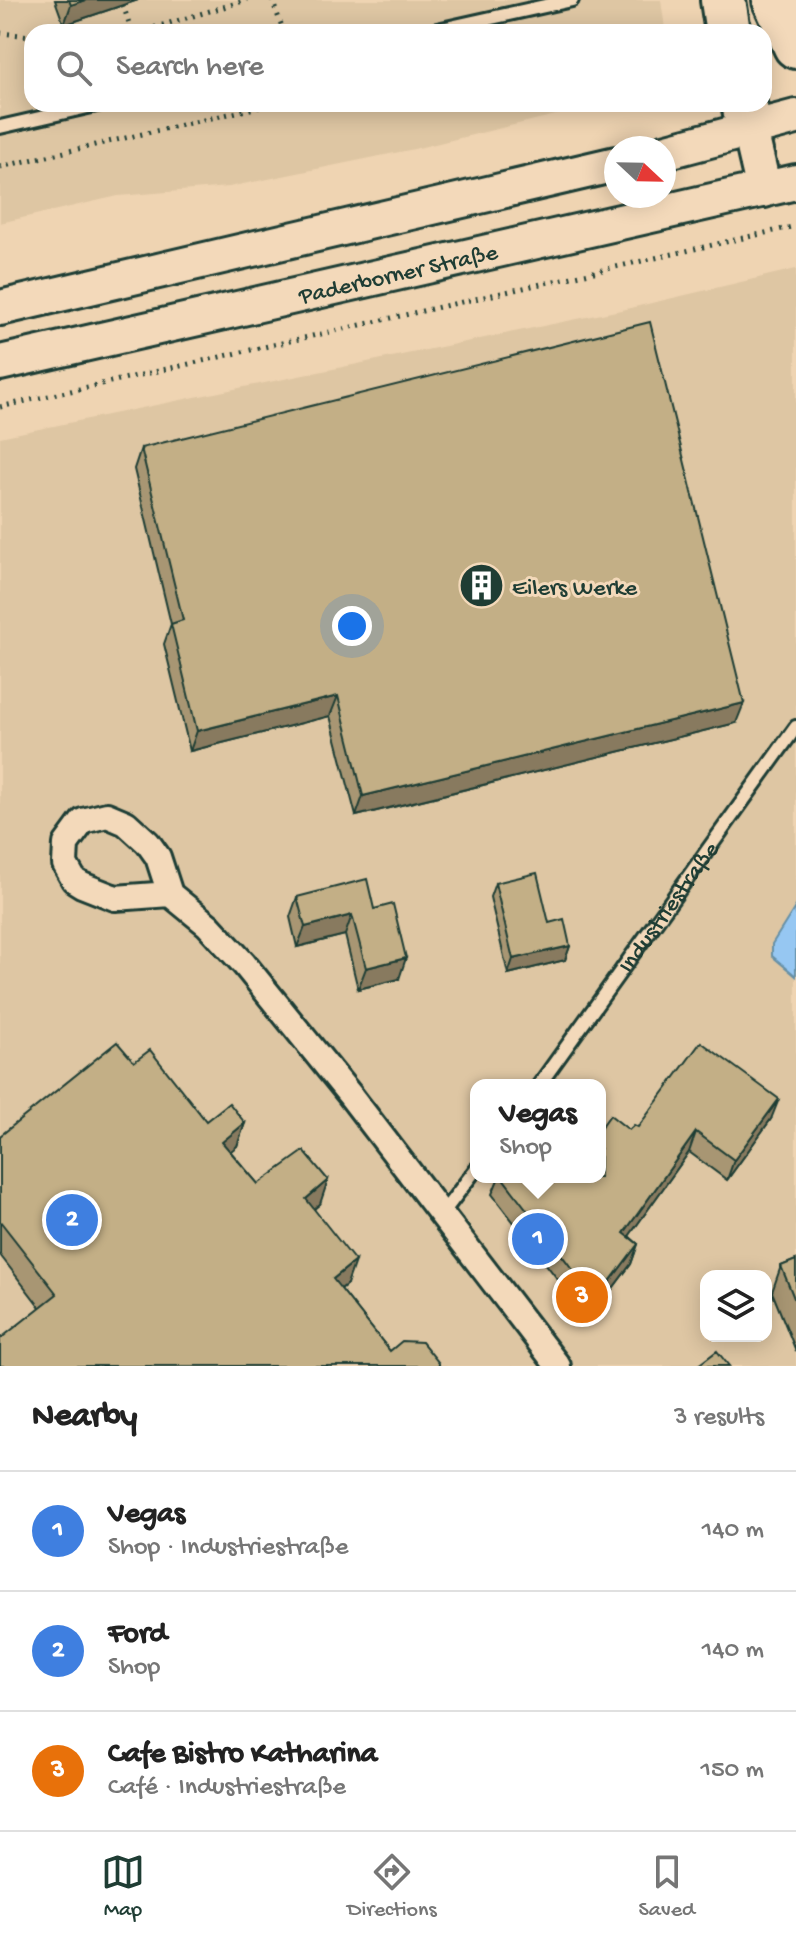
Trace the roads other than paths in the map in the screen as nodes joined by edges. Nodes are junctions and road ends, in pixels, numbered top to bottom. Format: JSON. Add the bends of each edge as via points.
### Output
{"nodes":[{"id":1,"x":572,"y":0,"type":"edge"},
{"id":2,"x":723,"y":0,"type":"edge"},
{"id":3,"x":775,"y":0,"type":"edge"},
{"id":4,"x":464,"y":24,"type":"edge"},
{"id":5,"x":727,"y":24,"type":"edge"},
{"id":6,"x":796,"y":46,"type":"edge"},
{"id":7,"x":66,"y":112,"type":"edge"},
{"id":8,"x":747,"y":117,"type":"edge"},
{"id":9,"x":796,"y":117,"type":"edge"},
{"id":10,"x":0,"y":127,"type":"edge"},
{"id":11,"x":676,"y":147,"type":"edge"},
{"id":12,"x":604,"y":167,"type":"edge"},
{"id":13,"x":780,"y":186,"type":"edge"},
{"id":14,"x":0,"y":308,"type":"edge"},
{"id":15,"x":0,"y":363,"type":"edge"},
{"id":16,"x":796,"y":727,"type":"edge"},
{"id":17,"x":170,"y":894,"type":"dead end"},
{"id":18,"x":543,"y":1079,"type":"edge"},
{"id":19,"x":470,"y":1177,"type":"edge"},
{"id":20,"x":442,"y":1214,"type":"junction"},
{"id":21,"x":558,"y":1366,"type":"edge"}],
"edges":[{"from":1,"to":4,"type":"lane"},
{"from":2,"to":5,"type":"highway"},
{"from":3,"to":6,"type":"highway"},
{"from":7,"to":10,"type":"lane"},
{"from":8,"to":9,"type":"main road"},
{"from":8,"to":11,"type":"main road"},
{"from":8,"to":13,"type":"main road"},
{"from":12,"to":14,"type":"main road"},
{"from":13,"to":15,"type":"main road","name":"Paderborner Straße"},
{"from":16,"to":18,"type":"lane","name":"Industriestraße"},
{"from":17,"to":20,"type":"street","via":[[244,964]]},
{"from":19,"to":20,"type":"lane"},
{"from":20,"to":21,"type":"street"}]}
